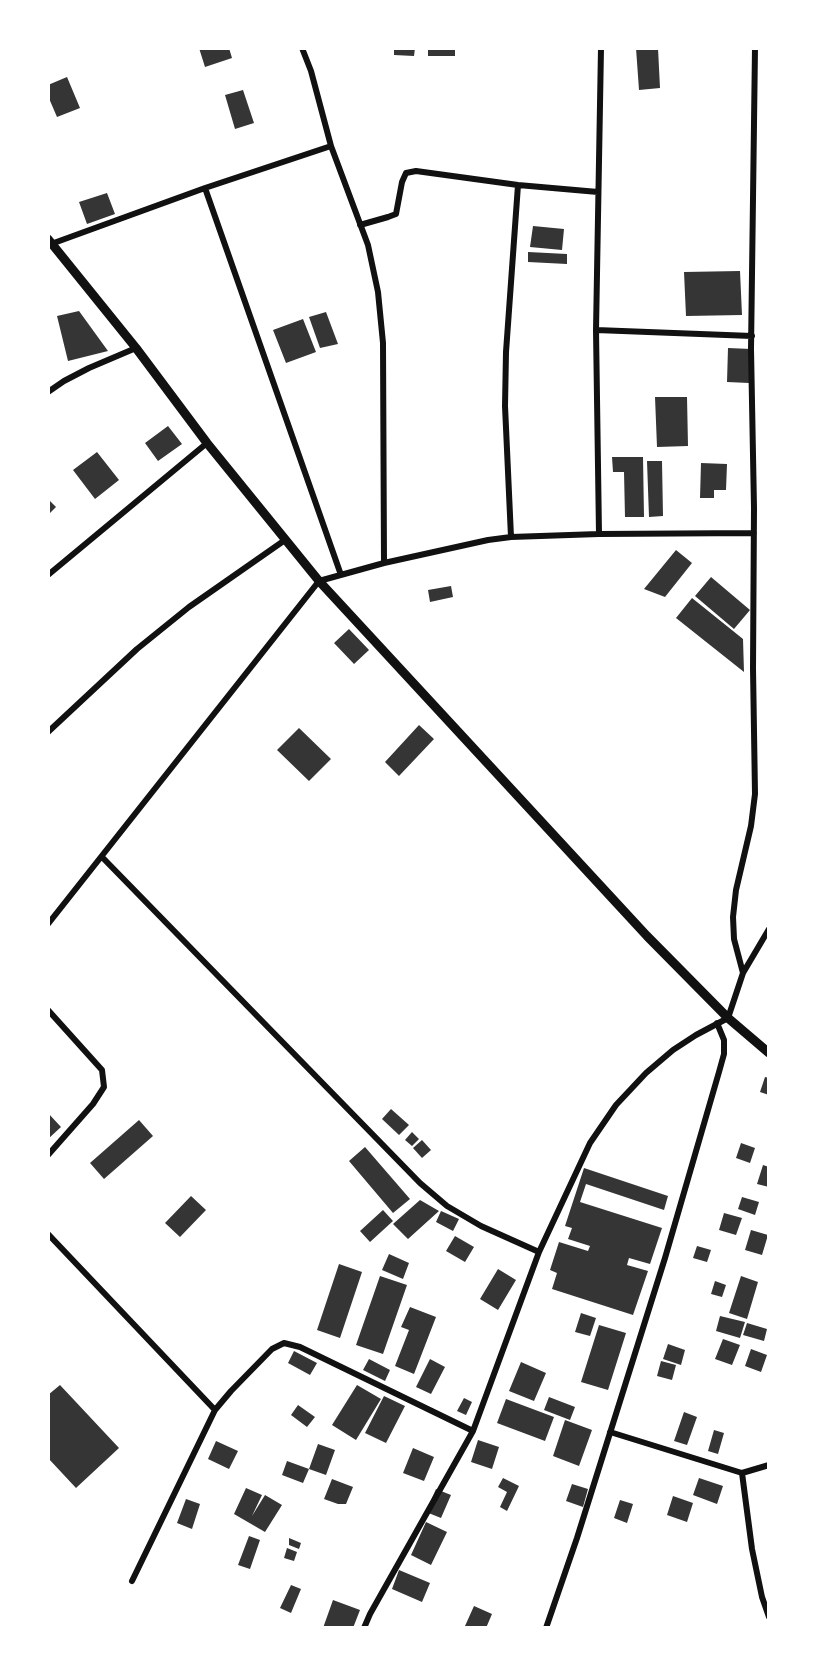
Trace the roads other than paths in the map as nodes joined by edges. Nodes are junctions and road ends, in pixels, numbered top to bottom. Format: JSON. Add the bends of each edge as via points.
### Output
{"nodes":[{"id":1,"x":302,"y":48,"type":"edge"},
{"id":2,"x":601,"y":48,"type":"edge"},
{"id":3,"x":755,"y":48,"type":"edge"},
{"id":4,"x":331,"y":146,"type":"junction"},
{"id":5,"x":518,"y":185,"type":"junction"},
{"id":6,"x":205,"y":188,"type":"junction"},
{"id":7,"x":598,"y":192,"type":"junction"},
{"id":8,"x":360,"y":225,"type":"junction"},
{"id":9,"x":49,"y":243,"type":"edge"},
{"id":10,"x":596,"y":330,"type":"junction"},
{"id":11,"x":752,"y":336,"type":"junction"},
{"id":12,"x":136,"y":348,"type":"junction"},
{"id":13,"x":48,"y":392,"type":"edge"},
{"id":14,"x":207,"y":443,"type":"junction"},
{"id":15,"x":753,"y":533,"type":"junction"},
{"id":16,"x":598,"y":534,"type":"junction"},
{"id":17,"x":511,"y":537,"type":"junction"},
{"id":18,"x":285,"y":540,"type":"junction"},
{"id":19,"x":384,"y":563,"type":"junction"},
{"id":20,"x":48,"y":575,"type":"edge"},
{"id":21,"x":341,"y":575,"type":"junction"},
{"id":22,"x":319,"y":581,"type":"junction"},
{"id":23,"x":48,"y":732,"type":"edge"},
{"id":24,"x":102,"y":857,"type":"junction"},
{"id":25,"x":48,"y":924,"type":"edge"},
{"id":26,"x":769,"y":929,"type":"edge"},
{"id":27,"x":743,"y":973,"type":"junction"},
{"id":28,"x":48,"y":1010,"type":"edge"},
{"id":29,"x":728,"y":1018,"type":"junction"},
{"id":30,"x":717,"y":1023,"type":"junction"},
{"id":31,"x":769,"y":1053,"type":"edge"},
{"id":32,"x":48,"y":1155,"type":"edge"},
{"id":33,"x":48,"y":1233,"type":"edge"},
{"id":34,"x":539,"y":1252,"type":"junction"},
{"id":35,"x":215,"y":1410,"type":"junction"},
{"id":36,"x":473,"y":1431,"type":"junction"},
{"id":37,"x":610,"y":1432,"type":"junction"},
{"id":38,"x":769,"y":1466,"type":"edge"},
{"id":39,"x":741,"y":1473,"type":"junction"},
{"id":40,"x":132,"y":1581,"type":"dead end"},
{"id":41,"x":769,"y":1617,"type":"edge"},
{"id":42,"x":364,"y":1628,"type":"edge"},
{"id":43,"x":546,"y":1628,"type":"edge"}],
"edges":[{"from":1,"to":4,"type":"street"},
{"from":2,"to":7,"type":"street"},
{"from":3,"to":11,"type":"street"},
{"from":4,"to":6,"type":"street"},
{"from":4,"to":8,"type":"street"},
{"from":5,"to":7,"type":"street"},
{"from":5,"to":8,"type":"street","via":[[416,171],[406,173],[396,214]]},
{"from":5,"to":17,"type":"street","via":[[505,395]]},
{"from":6,"to":9,"type":"street"},
{"from":6,"to":21,"type":"street"},
{"from":7,"to":10,"type":"street"},
{"from":8,"to":19,"type":"street","via":[[378,292],[383,343]]},
{"from":9,"to":12,"type":"street"},
{"from":10,"to":11,"type":"street"},
{"from":10,"to":16,"type":"street"},
{"from":11,"to":15,"type":"street"},
{"from":12,"to":13,"type":"street","via":[[72,376]]},
{"from":12,"to":14,"type":"street"},
{"from":14,"to":18,"type":"street"},
{"from":14,"to":20,"type":"street"},
{"from":15,"to":16,"type":"street"},
{"from":15,"to":27,"type":"street","via":[[755,794],[733,917]]},
{"from":16,"to":17,"type":"street"},
{"from":17,"to":19,"type":"street"},
{"from":18,"to":22,"type":"street"},
{"from":18,"to":23,"type":"street","via":[[137,649]]},
{"from":19,"to":21,"type":"street"},
{"from":21,"to":22,"type":"street"},
{"from":22,"to":24,"type":"street"},
{"from":22,"to":29,"type":"street","via":[[647,936]]},
{"from":24,"to":25,"type":"street"},
{"from":24,"to":34,"type":"street","via":[[420,1183],[447,1206],[481,1226]]},
{"from":26,"to":27,"type":"street"},
{"from":27,"to":29,"type":"street"},
{"from":28,"to":32,"type":"street","via":[[102,1070],[104,1087]]},
{"from":29,"to":30,"type":"street"},
{"from":29,"to":31,"type":"street"},
{"from":30,"to":34,"type":"street","via":[[673,1050],[616,1105],[590,1143]]},
{"from":30,"to":37,"type":"street","via":[[724,1040],[724,1054]]},
{"from":33,"to":35,"type":"street"},
{"from":34,"to":36,"type":"street"},
{"from":35,"to":36,"type":"street","via":[[272,1349],[284,1343],[300,1347]]},
{"from":35,"to":40,"type":"street"},
{"from":36,"to":42,"type":"street"},
{"from":37,"to":39,"type":"street"},
{"from":37,"to":43,"type":"street"},
{"from":38,"to":39,"type":"street"},
{"from":39,"to":41,"type":"street","via":[[752,1549]]}]}
